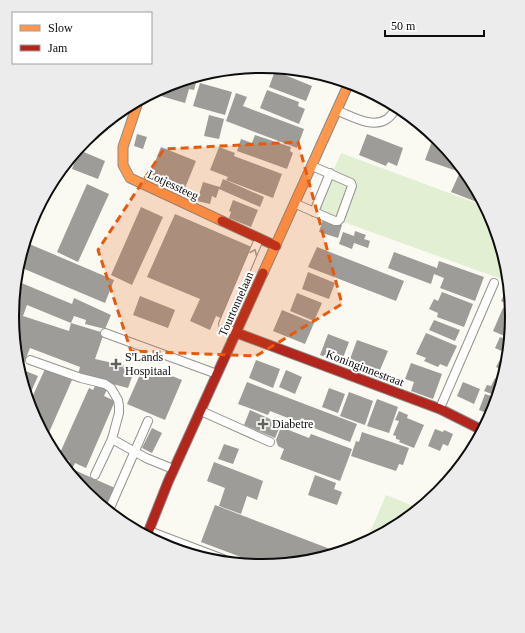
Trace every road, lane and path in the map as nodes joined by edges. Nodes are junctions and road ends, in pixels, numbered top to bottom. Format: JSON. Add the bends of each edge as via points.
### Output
{"nodes":[{"id":1,"x":347,"y":88,"type":"edge"},
{"id":2,"x":136,"y":109,"type":"edge"},
{"id":3,"x":337,"y":110,"type":"junction"},
{"id":4,"x":394,"y":112,"type":"edge"},
{"id":5,"x":312,"y":166,"type":"junction"},
{"id":6,"x":330,"y":173,"type":"junction"},
{"id":7,"x":295,"y":203,"type":"junction"},
{"id":8,"x":314,"y":212,"type":"junction"},
{"id":9,"x":260,"y":238,"type":"junction"},
{"id":10,"x":276,"y":246,"type":"junction"},
{"id":11,"x":494,"y":284,"type":"dead end"},
{"id":12,"x":106,"y":333,"type":"dead end"},
{"id":13,"x":237,"y":333,"type":"junction"},
{"id":14,"x":30,"y":360,"type":"dead end"},
{"id":15,"x":218,"y":374,"type":"junction"},
{"id":16,"x":440,"y":409,"type":"junction"},
{"id":17,"x":200,"y":411,"type":"junction"},
{"id":18,"x":148,"y":421,"type":"dead end"},
{"id":19,"x":479,"y":428,"type":"edge"},
{"id":20,"x":112,"y":439,"type":"junction"},
{"id":21,"x":270,"y":442,"type":"dead end"},
{"id":22,"x":135,"y":451,"type":"junction"},
{"id":23,"x":173,"y":470,"type":"junction"},
{"id":24,"x":95,"y":475,"type":"dead end"},
{"id":25,"x":110,"y":507,"type":"edge"},
{"id":26,"x":149,"y":531,"type":"edge"},
{"id":27,"x":160,"y":537,"type":"edge"},
{"id":28,"x":207,"y":554,"type":"edge"}],
"edges":[{"from":1,"to":3,"type":"street","name":"Tourtonnelaan"},
{"from":2,"to":9,"type":"street","name":"Lotjessteeg","via":[[123,148],[123,165],[130,178]]},
{"from":3,"to":4,"type":"lane","via":[[369,123],[379,123],[388,119]]},
{"from":3,"to":5,"type":"street","name":"Tourtonnelaan"},
{"from":5,"to":6,"type":"lane"},
{"from":5,"to":7,"type":"street","name":"Tourtonnelaan"},
{"from":6,"to":8,"type":"lane"},
{"from":6,"to":8,"type":"lane","via":[[351,183],[352,186],[340,219],[335,221]]},
{"from":7,"to":8,"type":"lane"},
{"from":7,"to":10,"type":"street","name":"Tourtonnelaan"},
{"from":9,"to":10,"type":"street","name":"Lotjessteeg"},
{"from":13,"to":9,"type":"lane","one_way":true,"via":[[223,324]]},
{"from":10,"to":13,"type":"street","name":"Tourtonnelaan"},
{"from":11,"to":16,"type":"lane"},
{"from":12,"to":15,"type":"lane"},
{"from":13,"to":15,"type":"street","name":"Tourtonnelaan"},
{"from":13,"to":16,"type":"street","name":"Koninginnestraat"},
{"from":14,"to":20,"type":"lane","via":[[111,388],[119,406]]},
{"from":15,"to":17,"type":"street","name":"Tourtonnelaan"},
{"from":16,"to":19,"type":"street","name":"Koninginnestraat"},
{"from":17,"to":21,"type":"lane"},
{"from":17,"to":23,"type":"street","name":"Tourtonnelaan"},
{"from":18,"to":22,"type":"lane"},
{"from":20,"to":22,"type":"lane"},
{"from":20,"to":24,"type":"lane"},
{"from":22,"to":23,"type":"lane"},
{"from":22,"to":25,"type":"lane"},
{"from":23,"to":26,"type":"street","name":"Tourtonnelaan"},
{"from":27,"to":28,"type":"lane"}]}
